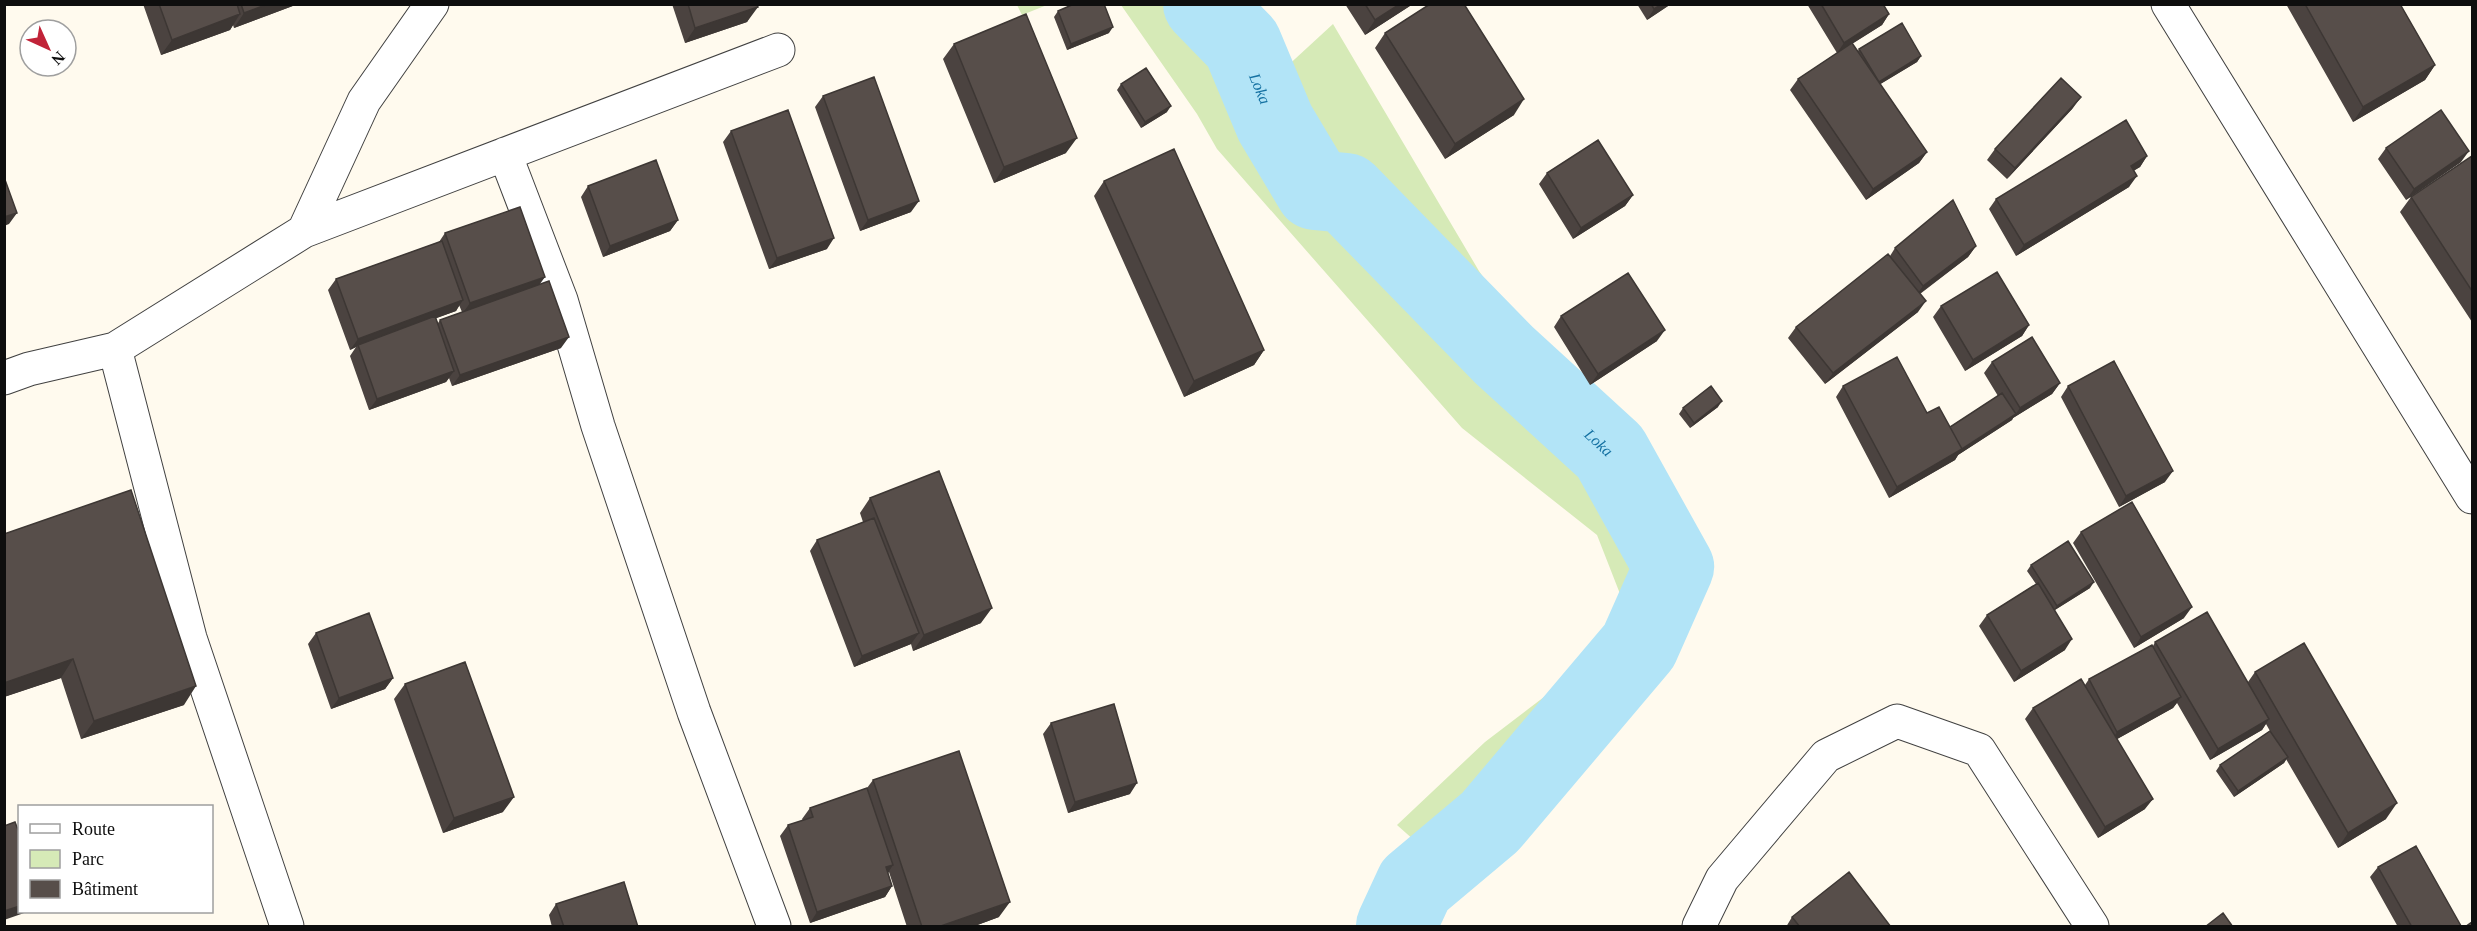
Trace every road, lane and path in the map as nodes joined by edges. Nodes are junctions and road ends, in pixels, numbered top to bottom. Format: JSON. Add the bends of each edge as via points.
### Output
{"nodes":[{"id":1,"x":432,"y":4,"type":"edge"},
{"id":2,"x":2168,"y":4,"type":"edge"},
{"id":3,"x":778,"y":50,"type":"dead end"},
{"id":4,"x":505,"y":154,"type":"junction"},
{"id":5,"x":304,"y":231,"type":"junction"},
{"id":6,"x":115,"y":349,"type":"junction"},
{"id":7,"x":4,"y":378,"type":"edge"},
{"id":8,"x":2472,"y":497,"type":"edge"},
{"id":9,"x":287,"y":927,"type":"edge"},
{"id":10,"x":774,"y":927,"type":"edge"},
{"id":11,"x":1699,"y":927,"type":"edge"},
{"id":12,"x":2092,"y":927,"type":"edge"}],
"edges":[{"from":1,"to":5,"type":"street","via":[[364,101]]},
{"from":2,"to":8,"type":"street"},
{"from":3,"to":4,"type":"street"},
{"from":4,"to":5,"type":"street"},
{"from":4,"to":10,"type":"street","via":[[561,300],[598,426],[683,679]]},
{"from":5,"to":6,"type":"street"},
{"from":6,"to":7,"type":"street"},
{"from":6,"to":9,"type":"street","via":[[190,638]]},
{"from":11,"to":12,"type":"street","via":[[1722,879],[1826,756],[1897,721],[1979,750]]}]}
